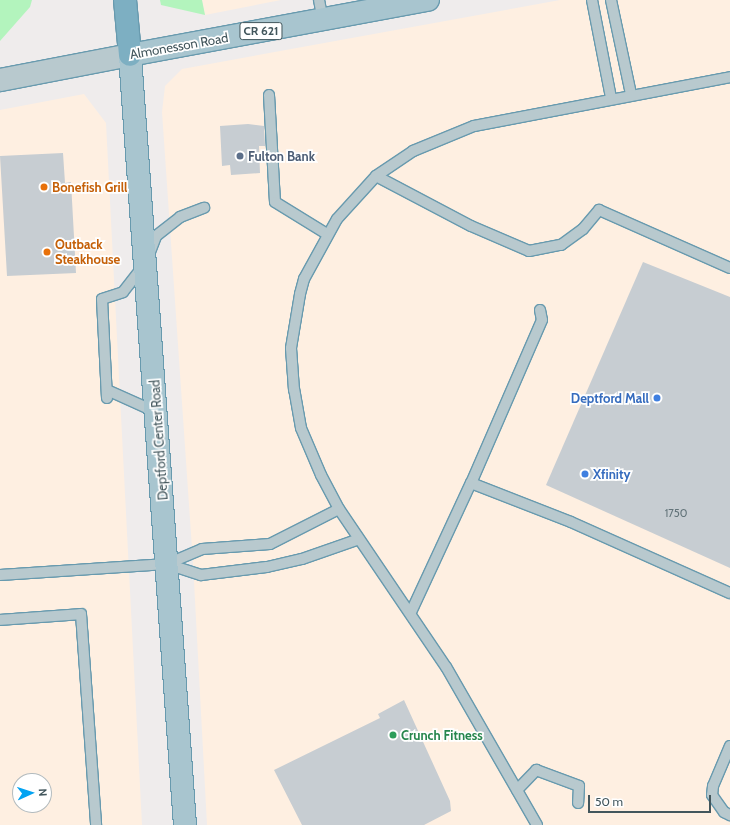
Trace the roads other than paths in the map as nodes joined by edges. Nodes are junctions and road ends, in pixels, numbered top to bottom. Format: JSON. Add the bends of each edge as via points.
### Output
{"nodes":[{"id":1,"x":125,"y":0,"type":"edge"},
{"id":2,"x":428,"y":0,"type":"edge"},
{"id":3,"x":592,"y":0,"type":"edge"},
{"id":4,"x":611,"y":0,"type":"edge"},
{"id":5,"x":381,"y":5,"type":"edge"},
{"id":6,"x":321,"y":10,"type":"edge"},
{"id":7,"x":130,"y":55,"type":"junction"},
{"id":8,"x":730,"y":77,"type":"edge"},
{"id":9,"x":0,"y":80,"type":"edge"},
{"id":10,"x":631,"y":94,"type":"junction"},
{"id":11,"x":269,"y":95,"type":"dead end"},
{"id":12,"x":610,"y":98,"type":"junction"},
{"id":13,"x":376,"y":176,"type":"junction"},
{"id":14,"x":204,"y":208,"type":"dead end"},
{"id":15,"x":327,"y":234,"type":"junction"},
{"id":16,"x":146,"y":264,"type":"junction"},
{"id":17,"x":730,"y":268,"type":"edge"},
{"id":18,"x":540,"y":310,"type":"dead end"},
{"id":19,"x":157,"y":412,"type":"junction"},
{"id":20,"x":471,"y":483,"type":"junction"},
{"id":21,"x":339,"y":509,"type":"junction"},
{"id":22,"x":359,"y":539,"type":"junction"},
{"id":23,"x":167,"y":564,"type":"junction"},
{"id":24,"x":0,"y":575,"type":"edge"},
{"id":25,"x":730,"y":593,"type":"edge"},
{"id":26,"x":411,"y":612,"type":"junction"},
{"id":27,"x":0,"y":620,"type":"edge"},
{"id":28,"x":730,"y":746,"type":"edge"},
{"id":29,"x":517,"y":790,"type":"junction"},
{"id":30,"x":578,"y":803,"type":"dead end"},
{"id":31,"x":730,"y":815,"type":"edge"},
{"id":32,"x":96,"y":825,"type":"edge"},
{"id":33,"x":185,"y":825,"type":"edge"},
{"id":34,"x":537,"y":825,"type":"edge"}],
"edges":[{"from":1,"to":7,"type":"highway"},
{"from":2,"to":5,"type":"main road","name":"Almonesson Road","number":"CR 621"},
{"from":3,"to":12,"type":"lane"},
{"from":4,"to":10,"type":"lane"},
{"from":5,"to":6,"type":"main road","name":"Almonesson Road","number":"CR 621"},
{"from":6,"to":7,"type":"main road","name":"Almonesson Road","number":"CR 621"},
{"from":7,"to":9,"type":"street","name":"Almonesson Road","number":"CR 621"},
{"from":7,"to":16,"type":"main road","name":"Deptford Center Road"},
{"from":8,"to":10,"type":"lane"},
{"from":10,"to":12,"type":"lane"},
{"from":11,"to":15,"type":"lane","via":[[275,202]]},
{"from":12,"to":13,"type":"lane","via":[[449,134],[413,151]]},
{"from":13,"to":15,"type":"lane"},
{"from":13,"to":17,"type":"lane","via":[[457,219],[529,251],[562,245],[583,229],[599,210]]},
{"from":14,"to":16,"type":"lane","via":[[180,217],[156,236]]},
{"from":15,"to":21,"type":"lane","via":[[300,294],[294,319],[292,369],[301,428]]},
{"from":16,"to":19,"type":"main road","name":"Deptford Center Road"},
{"from":16,"to":19,"type":"lane","via":[[123,292],[102,299],[107,394]]},
{"from":18,"to":20,"type":"lane","via":[[542,320]]},
{"from":19,"to":23,"type":"main road","name":"Deptford Center Road"},
{"from":20,"to":25,"type":"lane","via":[[571,522]]},
{"from":20,"to":26,"type":"lane"},
{"from":21,"to":22,"type":"lane"},
{"from":21,"to":23,"type":"lane","via":[[270,544],[202,550]]},
{"from":22,"to":23,"type":"lane","via":[[302,559],[260,568],[201,575]]},
{"from":22,"to":26,"type":"lane"},
{"from":23,"to":24,"type":"lane"},
{"from":23,"to":33,"type":"main road","name":"Deptford Center Road"},
{"from":26,"to":29,"type":"lane"},
{"from":27,"to":32,"type":"lane","via":[[81,614]]},
{"from":28,"to":31,"type":"lane","via":[[714,781],[712,795],[724,812]]},
{"from":29,"to":30,"type":"lane","via":[[536,770],[579,786]]},
{"from":29,"to":34,"type":"lane"}]}
